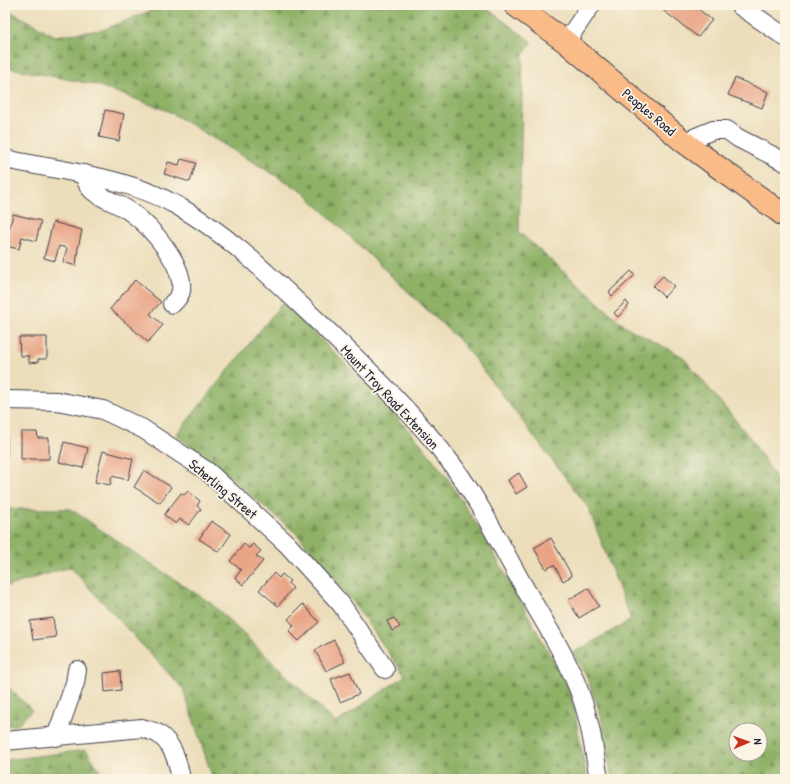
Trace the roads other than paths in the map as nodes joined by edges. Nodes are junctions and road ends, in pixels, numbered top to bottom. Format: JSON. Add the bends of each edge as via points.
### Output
{"nodes":[{"id":1,"x":515,"y":5,"type":"edge"},
{"id":2,"x":591,"y":5,"type":"edge"},
{"id":3,"x":739,"y":5,"type":"edge"},
{"id":4,"x":785,"y":37,"type":"edge"},
{"id":5,"x":566,"y":42,"type":"junction"},
{"id":6,"x":684,"y":142,"type":"junction"},
{"id":7,"x":5,"y":159,"type":"edge"},
{"id":8,"x":785,"y":162,"type":"edge"},
{"id":9,"x":84,"y":174,"type":"junction"},
{"id":10,"x":785,"y":216,"type":"edge"},
{"id":11,"x":172,"y":304,"type":"dead end"},
{"id":12,"x":5,"y":400,"type":"edge"},
{"id":13,"x":385,"y":669,"type":"dead end"},
{"id":14,"x":77,"y":670,"type":"dead end"},
{"id":15,"x":56,"y":737,"type":"junction"},
{"id":16,"x":5,"y":741,"type":"edge"},
{"id":17,"x":181,"y":779,"type":"edge"},
{"id":18,"x":599,"y":779,"type":"edge"}],
"edges":[{"from":1,"to":5,"type":"main road","name":"Peoples Road"},
{"from":2,"to":5,"type":"street"},
{"from":3,"to":4,"type":"street"},
{"from":5,"to":6,"type":"main road","name":"Peoples Road"},
{"from":6,"to":8,"type":"street","via":[[713,130],[727,130]]},
{"from":6,"to":10,"type":"main road","name":"Peoples Road"},
{"from":7,"to":9,"type":"street","name":"Mount Troy Road Extension"},
{"from":9,"to":11,"type":"street","via":[[90,188],[132,212],[150,229],[166,250],[181,283],[181,292]]},
{"from":9,"to":18,"type":"street","name":"Mount Troy Road Extension","via":[[109,179],[150,193],[176,204],[212,228],[287,292],[373,374],[424,431],[454,467],[479,506],[563,656],[587,715]]},
{"from":12,"to":13,"type":"street","name":"Scherling Street","via":[[57,401],[103,410],[143,429],[207,471],[287,544],[341,604]]},
{"from":14,"to":15,"type":"street"},
{"from":15,"to":16,"type":"street"},
{"from":15,"to":17,"type":"street","via":[[142,728],[157,733],[176,757]]}]}
